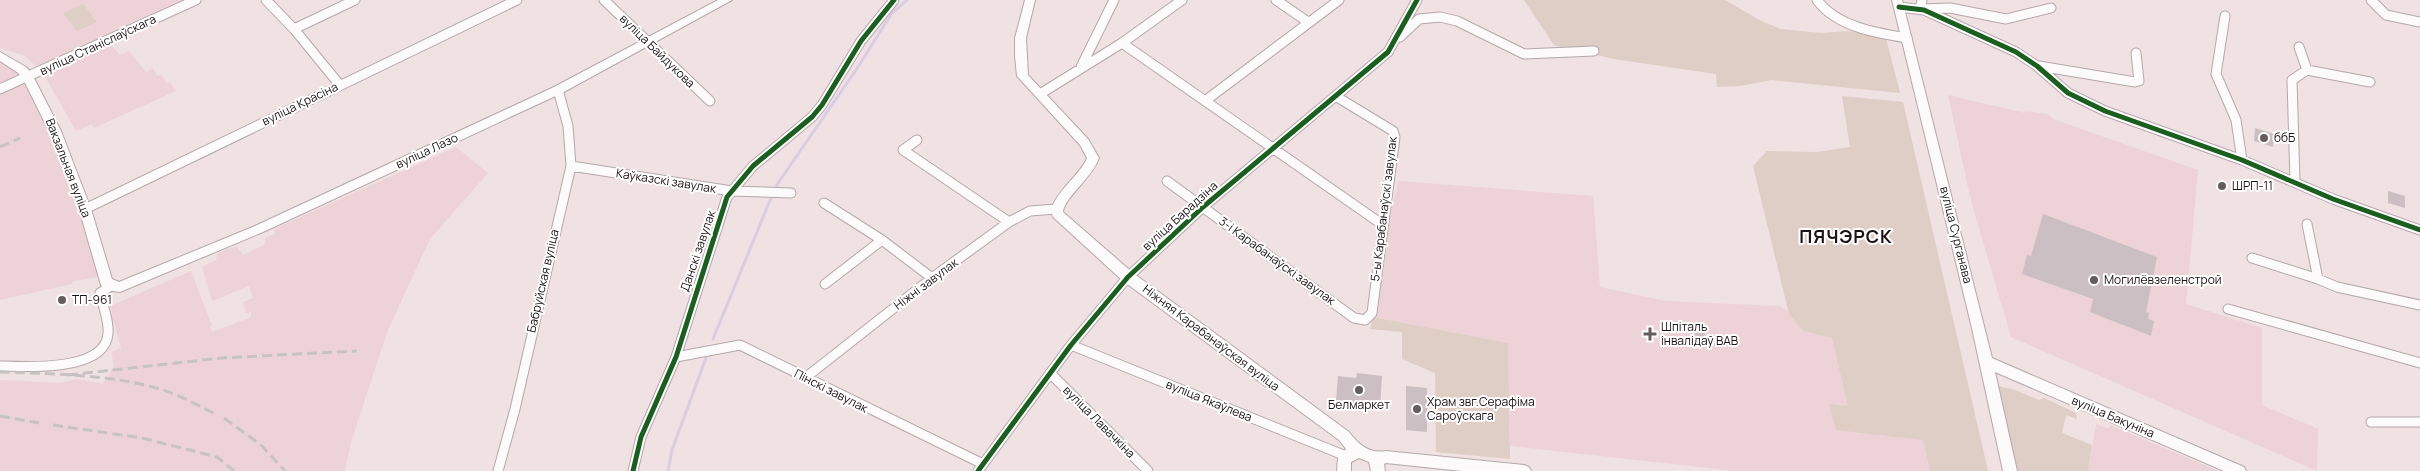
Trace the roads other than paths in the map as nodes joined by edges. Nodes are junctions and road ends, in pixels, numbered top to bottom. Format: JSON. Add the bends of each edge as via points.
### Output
{"nodes":[{"id":1,"x":196,"y":0,"type":"edge"},
{"id":2,"x":266,"y":0,"type":"edge"},
{"id":3,"x":355,"y":0,"type":"edge"},
{"id":4,"x":517,"y":0,"type":"edge"},
{"id":5,"x":604,"y":0,"type":"edge"},
{"id":6,"x":727,"y":0,"type":"edge"},
{"id":7,"x":894,"y":0,"type":"edge"},
{"id":8,"x":1030,"y":0,"type":"edge"},
{"id":9,"x":1114,"y":0,"type":"edge"},
{"id":10,"x":1182,"y":0,"type":"edge"},
{"id":11,"x":1276,"y":0,"type":"edge"},
{"id":12,"x":1339,"y":0,"type":"edge"},
{"id":13,"x":1417,"y":0,"type":"edge"},
{"id":14,"x":1817,"y":0,"type":"edge"},
{"id":15,"x":1922,"y":0,"type":"edge"},
{"id":16,"x":2371,"y":0,"type":"edge"},
{"id":17,"x":1898,"y":4,"type":"edge"},
{"id":18,"x":2052,"y":8,"type":"dead end"},
{"id":19,"x":1920,"y":9,"type":"junction"},
{"id":20,"x":2225,"y":16,"type":"dead end"},
{"id":21,"x":1308,"y":22,"type":"junction"},
{"id":22,"x":2420,"y":22,"type":"edge"},
{"id":23,"x":294,"y":29,"type":"junction"},
{"id":24,"x":1907,"y":38,"type":"junction"},
{"id":25,"x":1396,"y":41,"type":"junction"},
{"id":26,"x":648,"y":42,"type":"junction"},
{"id":27,"x":1122,"y":43,"type":"junction"},
{"id":28,"x":2298,"y":47,"type":"dead end"},
{"id":29,"x":1594,"y":51,"type":"dead end"},
{"id":30,"x":2136,"y":53,"type":"dead end"},
{"id":31,"x":0,"y":56,"type":"edge"},
{"id":32,"x":1081,"y":66,"type":"junction"},
{"id":33,"x":2037,"y":66,"type":"junction"},
{"id":34,"x":2307,"y":70,"type":"junction"},
{"id":35,"x":28,"y":77,"type":"junction"},
{"id":36,"x":2370,"y":82,"type":"dead end"},
{"id":37,"x":339,"y":84,"type":"junction"},
{"id":38,"x":0,"y":89,"type":"edge"},
{"id":39,"x":558,"y":90,"type":"junction"},
{"id":40,"x":1040,"y":94,"type":"junction"},
{"id":41,"x":1337,"y":97,"type":"junction"},
{"id":42,"x":710,"y":101,"type":"dead end"},
{"id":43,"x":1205,"y":101,"type":"junction"},
{"id":44,"x":917,"y":140,"type":"dead end"},
{"id":45,"x":1273,"y":148,"type":"junction"},
{"id":46,"x":2242,"y":160,"type":"junction"},
{"id":47,"x":571,"y":166,"type":"junction"},
{"id":48,"x":1167,"y":181,"type":"dead end"},
{"id":49,"x":2295,"y":182,"type":"junction"},
{"id":50,"x":732,"y":190,"type":"junction"},
{"id":51,"x":791,"y":193,"type":"dead end"},
{"id":52,"x":824,"y":203,"type":"dead end"},
{"id":53,"x":1203,"y":207,"type":"junction"},
{"id":54,"x":84,"y":209,"type":"junction"},
{"id":55,"x":1056,"y":209,"type":"junction"},
{"id":56,"x":1009,"y":222,"type":"junction"},
{"id":57,"x":2307,"y":224,"type":"dead end"},
{"id":58,"x":1383,"y":225,"type":"junction"},
{"id":59,"x":2420,"y":230,"type":"edge"},
{"id":60,"x":882,"y":240,"type":"junction"},
{"id":61,"x":2252,"y":258,"type":"dead end"},
{"id":62,"x":1128,"y":277,"type":"junction"},
{"id":63,"x":932,"y":278,"type":"junction"},
{"id":64,"x":2318,"y":279,"type":"junction"},
{"id":65,"x":825,"y":284,"type":"dead end"},
{"id":66,"x":116,"y":286,"type":"junction"},
{"id":67,"x":2420,"y":305,"type":"edge"},
{"id":68,"x":2228,"y":310,"type":"dead end"},
{"id":69,"x":1365,"y":320,"type":"joint"},
{"id":70,"x":1072,"y":346,"type":"junction"},
{"id":71,"x":676,"y":357,"type":"junction"},
{"id":72,"x":1987,"y":362,"type":"junction"},
{"id":73,"x":2420,"y":363,"type":"edge"},
{"id":74,"x":0,"y":366,"type":"edge"},
{"id":75,"x":1050,"y":373,"type":"junction"},
{"id":76,"x":805,"y":378,"type":"junction"},
{"id":77,"x":2372,"y":422,"type":"dead end"},
{"id":78,"x":2420,"y":422,"type":"edge"},
{"id":79,"x":1351,"y":454,"type":"junction"},
{"id":80,"x":1377,"y":465,"type":"edge"},
{"id":81,"x":981,"y":469,"type":"edge"},
{"id":82,"x":498,"y":471,"type":"edge"},
{"id":83,"x":633,"y":471,"type":"edge"},
{"id":84,"x":1148,"y":471,"type":"edge"},
{"id":85,"x":1344,"y":471,"type":"edge"},
{"id":86,"x":1524,"y":471,"type":"edge"},
{"id":87,"x":2010,"y":471,"type":"edge"},
{"id":88,"x":2239,"y":471,"type":"edge"}],
"edges":[{"from":1,"to":35,"type":"street","name":"вуліца Станіслаўскага"},
{"from":2,"to":23,"type":"street"},
{"from":3,"to":23,"type":"street"},
{"from":4,"to":37,"type":"street","name":"вуліца Красіна"},
{"from":5,"to":26,"type":"street","name":"вуліца Байдукова"},
{"from":6,"to":26,"type":"main road","name":"вуліца Лазо"},
{"from":7,"to":50,"type":"street","name":"Данскі завулак","via":[[861,40],[812,117],[753,166]]},
{"from":8,"to":40,"type":"main road","via":[[1022,23],[1020,62],[1023,76]]},
{"from":9,"to":32,"type":"street"},
{"from":10,"to":27,"type":"street"},
{"from":11,"to":21,"type":"street"},
{"from":12,"to":21,"type":"street"},
{"from":13,"to":25,"type":"street","name":"вуліца Барадзіна"},
{"from":14,"to":24,"type":"street","via":[[1830,14],[1847,22]]},
{"from":15,"to":19,"type":"street"},
{"from":16,"to":22,"type":"street","via":[[2379,11],[2396,20]]},
{"from":17,"to":19,"type":"street"},
{"from":17,"to":24,"type":"main road","name":"вуліца Сурганава"},
{"from":18,"to":19,"type":"street","via":[[2006,19],[1950,8]]},
{"from":19,"to":33,"type":"street","via":[[1947,18]]},
{"from":20,"to":46,"type":"street","via":[[2216,74],[2236,120]]},
{"from":21,"to":43,"type":"street"},
{"from":23,"to":37,"type":"street"},
{"from":24,"to":72,"type":"main road","name":"вуліца Сурганава"},
{"from":25,"to":29,"type":"street","via":[[1418,19],[1440,17],[1478,29],[1524,54]]},
{"from":25,"to":41,"type":"street","name":"вуліца Барадзіна"},
{"from":26,"to":39,"type":"main road","name":"вуліца Лазо"},
{"from":26,"to":42,"type":"street","name":"вуліца Байдукова"},
{"from":27,"to":32,"type":"street"},
{"from":27,"to":43,"type":"street"},
{"from":28,"to":34,"type":"street"},
{"from":30,"to":33,"type":"street","via":[[2140,80],[2135,82]]},
{"from":31,"to":35,"type":"main road","name":"Вакзальная вуліца"},
{"from":32,"to":40,"type":"street"},
{"from":33,"to":46,"type":"street","via":[[2068,93],[2105,111]]},
{"from":34,"to":36,"type":"street"},
{"from":34,"to":49,"type":"street","via":[[2297,74],[2291,88]]},
{"from":35,"to":38,"type":"street","name":"вуліца Станіслаўскага"},
{"from":35,"to":54,"type":"main road","name":"Вакзальная вуліца","via":[[56,131]]},
{"from":37,"to":54,"type":"street","name":"вуліца Красіна"},
{"from":39,"to":47,"type":"street","name":"Бабруйская вуліца","via":[[568,126]]},
{"from":39,"to":66,"type":"main road","name":"вуліца Лазо","via":[[259,229]]},
{"from":40,"to":55,"type":"main road","via":[[1084,142],[1093,158],[1088,173]]},
{"from":41,"to":45,"type":"street","name":"вуліца Барадзіна"},
{"from":41,"to":58,"type":"street","name":"5-ы Карабанаўскі завулак","via":[[1393,132],[1395,137]]},
{"from":43,"to":45,"type":"street"},
{"from":44,"to":56,"type":"street","via":[[903,150]]},
{"from":45,"to":53,"type":"street","name":"вуліца Барадзіна"},
{"from":45,"to":58,"type":"street"},
{"from":46,"to":49,"type":"street"},
{"from":47,"to":50,"type":"street","name":"Каўказскі завулак"},
{"from":47,"to":82,"type":"street","name":"Бабруйская вуліца"},
{"from":48,"to":53,"type":"street","name":"3-і Карабанаўскі завулак"},
{"from":49,"to":59,"type":"street"},
{"from":50,"to":51,"type":"street","name":"Каўказскі завулак"},
{"from":50,"to":71,"type":"street","name":"Данскі завулак","via":[[692,298]]},
{"from":52,"to":60,"type":"street"},
{"from":53,"to":62,"type":"street","name":"вуліца Барадзіна"},
{"from":53,"to":69,"type":"street","name":"3-і Карабанаўскі завулак","via":[[1354,318]]},
{"from":54,"to":66,"type":"main road","name":"Вакзальная вуліца","via":[[106,281]]},
{"from":55,"to":56,"type":"street","name":"Ніжні завулак","via":[[1030,211]]},
{"from":55,"to":62,"type":"main road","name":"Ніжняя Карабанаўская вуліца","via":[[1062,222]]},
{"from":56,"to":63,"type":"street","name":"Ніжні завулак"},
{"from":57,"to":64,"type":"street"},
{"from":58,"to":69,"type":"street","name":"5-ы Карабанаўскі завулак","via":[[1372,313]]},
{"from":60,"to":63,"type":"street"},
{"from":60,"to":65,"type":"street"},
{"from":61,"to":64,"type":"street"},
{"from":62,"to":70,"type":"street","name":"вуліца Барадзіна"},
{"from":62,"to":79,"type":"main road","name":"Ніжняя Карабанаўская вуліца","via":[[1344,436]]},
{"from":63,"to":76,"type":"street","name":"Ніжні завулак"},
{"from":64,"to":67,"type":"street","via":[[2337,287]]},
{"from":66,"to":74,"type":"street","via":[[100,293],[107,338],[102,350],[94,357],[44,365]]},
{"from":68,"to":73,"type":"street"},
{"from":70,"to":75,"type":"street","name":"вуліца Барадзіна"},
{"from":70,"to":79,"type":"street","name":"вуліца Якаўлева"},
{"from":71,"to":76,"type":"street","name":"Пінскі завулак","via":[[740,345]]},
{"from":71,"to":83,"type":"street","name":"Данскі завулак","via":[[641,437]]},
{"from":72,"to":87,"type":"main road","name":"вуліца Сурганава"},
{"from":72,"to":88,"type":"main road","name":"вуліца Бакуніна"},
{"from":75,"to":81,"type":"street","name":"вуліца Барадзіна"},
{"from":75,"to":84,"type":"street","name":"вуліца Лавачкіна"},
{"from":76,"to":81,"type":"street","name":"Пінскі завулак"},
{"from":77,"to":78,"type":"street"},
{"from":79,"to":80,"type":"main road","via":[[1371,454]]},
{"from":79,"to":85,"type":"main road","via":[[1343,462]]},
{"from":80,"to":86,"type":"main road","via":[[1386,457]]}]}
